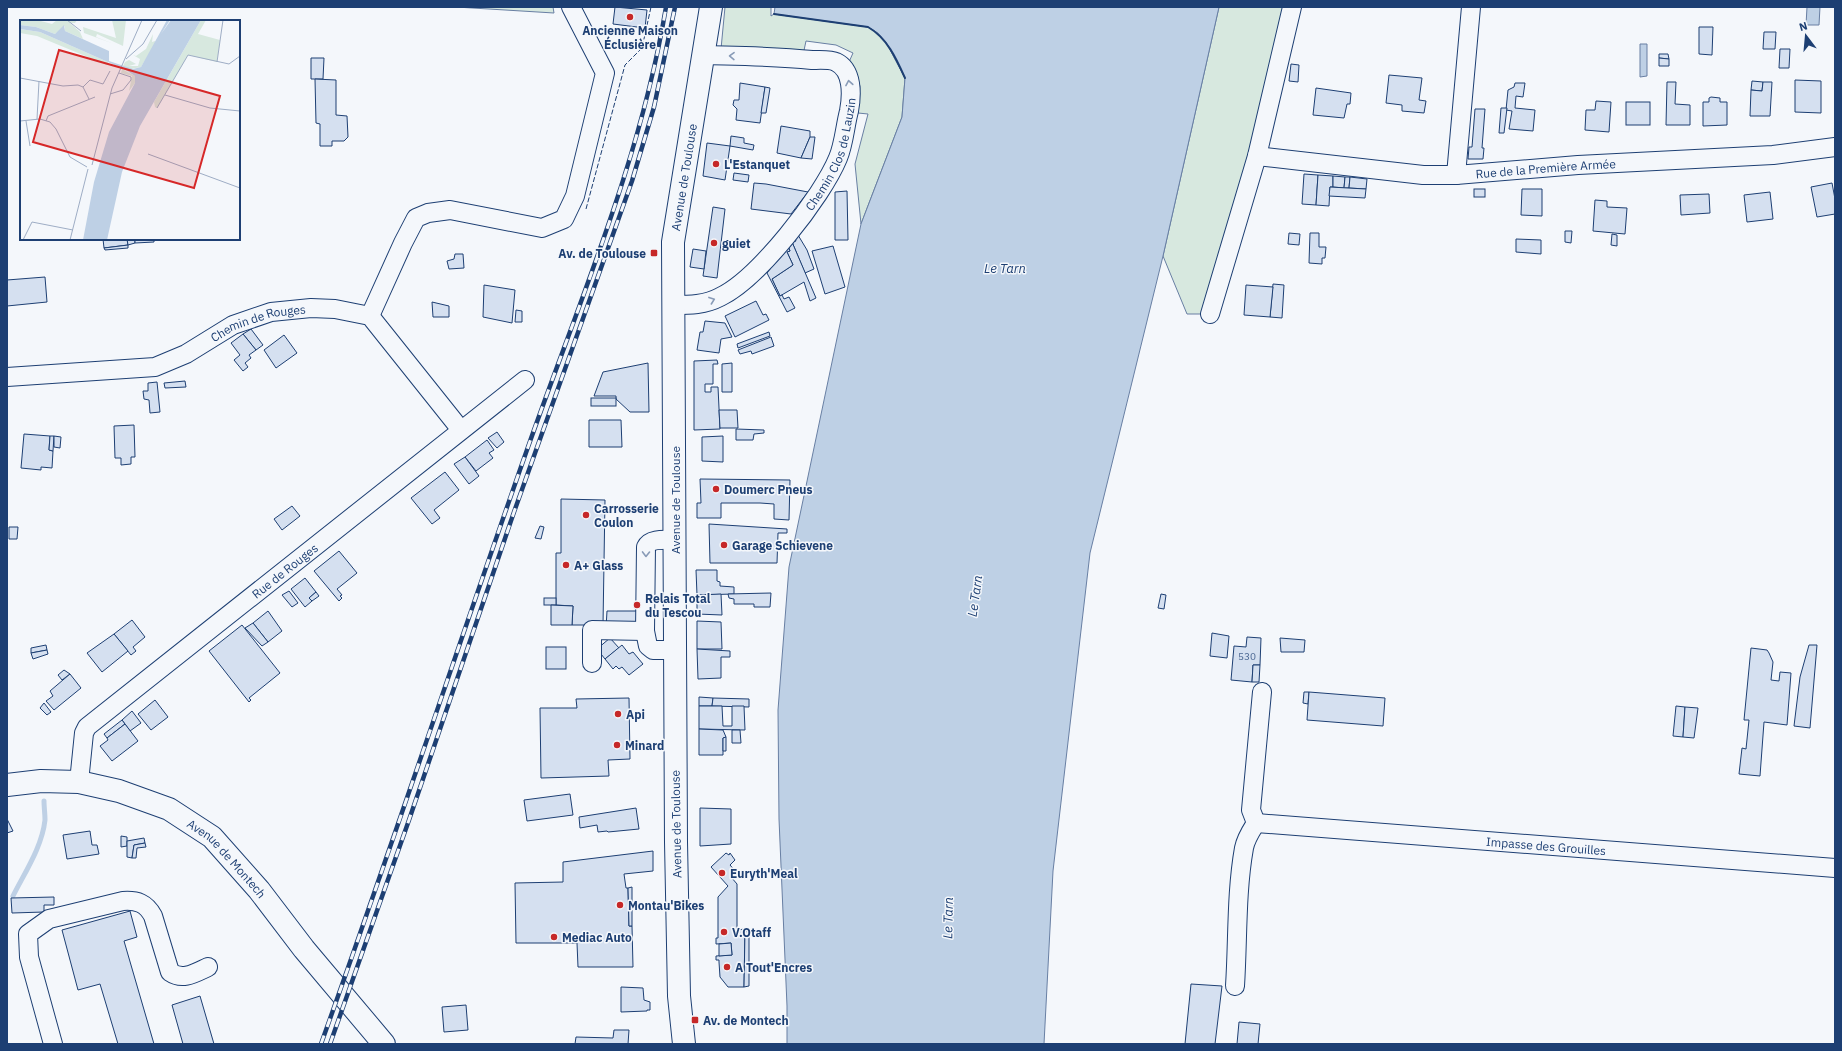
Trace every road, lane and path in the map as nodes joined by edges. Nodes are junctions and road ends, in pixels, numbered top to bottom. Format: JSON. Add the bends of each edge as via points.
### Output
{"nodes":[{"id":1,"x":571,"y":7,"type":"edge"},
{"id":2,"x":711,"y":7,"type":"edge"},
{"id":3,"x":1292,"y":7,"type":"edge"},
{"id":4,"x":1471,"y":7,"type":"edge"},
{"id":5,"x":703,"y":55,"type":"junction"},
{"id":6,"x":1835,"y":147,"type":"edge"},
{"id":7,"x":1257,"y":156,"type":"junction"},
{"id":8,"x":1456,"y":175,"type":"junction"},
{"id":9,"x":673,"y":305,"type":"junction"},
{"id":10,"x":1210,"y":314,"type":"dead end"},
{"id":11,"x":370,"y":316,"type":"junction"},
{"id":12,"x":7,"y":377,"type":"edge"},
{"id":13,"x":526,"y":380,"type":"dead end"},
{"id":14,"x":461,"y":430,"type":"junction"},
{"id":15,"x":675,"y":540,"type":"junction"},
{"id":16,"x":646,"y":631,"type":"junction"},
{"id":17,"x":675,"y":650,"type":"junction"},
{"id":18,"x":592,"y":664,"type":"dead end"},
{"id":19,"x":1262,"y":692,"type":"dead end"},
{"id":20,"x":79,"y":782,"type":"junction"},
{"id":21,"x":7,"y":785,"type":"edge"},
{"id":22,"x":1256,"y":823,"type":"junction"},
{"id":23,"x":1835,"y":868,"type":"edge"},
{"id":24,"x":208,"y":967,"type":"dead end"},
{"id":25,"x":1235,"y":986,"type":"dead end"},
{"id":26,"x":679,"y":996,"type":"junction"},
{"id":27,"x":53,"y":1044,"type":"edge"},
{"id":28,"x":384,"y":1044,"type":"edge"},
{"id":29,"x":675,"y":1044,"type":"edge"},
{"id":30,"x":684,"y":1044,"type":"edge"}],
"edges":[{"from":1,"to":11,"type":"street","via":[[605,73],[575,196],[564,219],[542,228],[450,210],[428,213],[416,218],[402,243]]},
{"from":2,"to":5,"type":"main road","name":"Avenue de Toulouse"},
{"from":3,"to":7,"type":"street"},
{"from":4,"to":8,"type":"street"},
{"from":5,"to":9,"type":"main road","name":"Avenue de Toulouse","via":[[673,242]]},
{"from":9,"to":5,"type":"street","name":"Chemin Clos de Lauzin","one_way":true,"via":[[698,305],[721,297],[747,279],[799,221],[821,190],[838,157],[851,101],[847,72],[836,62],[785,57]]},
{"from":6,"to":8,"type":"street","name":"Rue de la Première Armée","via":[[1773,155],[1578,165]]},
{"from":7,"to":8,"type":"street","name":"Rue de la Première Armée","via":[[1423,175]]},
{"from":7,"to":10,"type":"street"},
{"from":9,"to":15,"type":"main road","name":"Avenue de Toulouse"},
{"from":11,"to":12,"type":"street","name":"Chemin de Rouges","via":[[335,309],[311,308],[271,312],[233,325],[186,354],[155,367]]},
{"from":11,"to":14,"type":"street"},
{"from":13,"to":14,"type":"street","name":"Rue de Rouges"},
{"from":14,"to":20,"type":"street","name":"Rue de Rouges","via":[[87,727],[84,733]]},
{"from":15,"to":16,"type":"street","one_way":true,"via":[[647,543]]},
{"from":15,"to":17,"type":"main road","name":"Avenue de Toulouse"},
{"from":16,"to":17,"type":"street","via":[[648,646],[652,650]]},
{"from":16,"to":18,"type":"street","via":[[592,630]]},
{"from":17,"to":26,"type":"main road","name":"Avenue de Toulouse"},
{"from":19,"to":22,"type":"street","via":[[1251,810]]},
{"from":20,"to":21,"type":"main road","name":"Avenue de Montech","via":[[41,781]]},
{"from":20,"to":28,"type":"main road","name":"Avenue de Montech","via":[[119,790],[169,809],[212,836]]},
{"from":22,"to":23,"type":"street","name":"Impasse des Grouilles"},
{"from":22,"to":25,"type":"street","via":[[1249,833],[1245,847]]},
{"from":24,"to":27,"type":"street","via":[[190,976],[176,976],[170,972],[153,916],[149,909],[134,900],[49,919],[28,934],[29,957]]},
{"from":26,"to":29,"type":"main road","name":"Avenue de Toulouse"},
{"from":26,"to":30,"type":"main road","name":"Avenue de Toulouse"}]}
